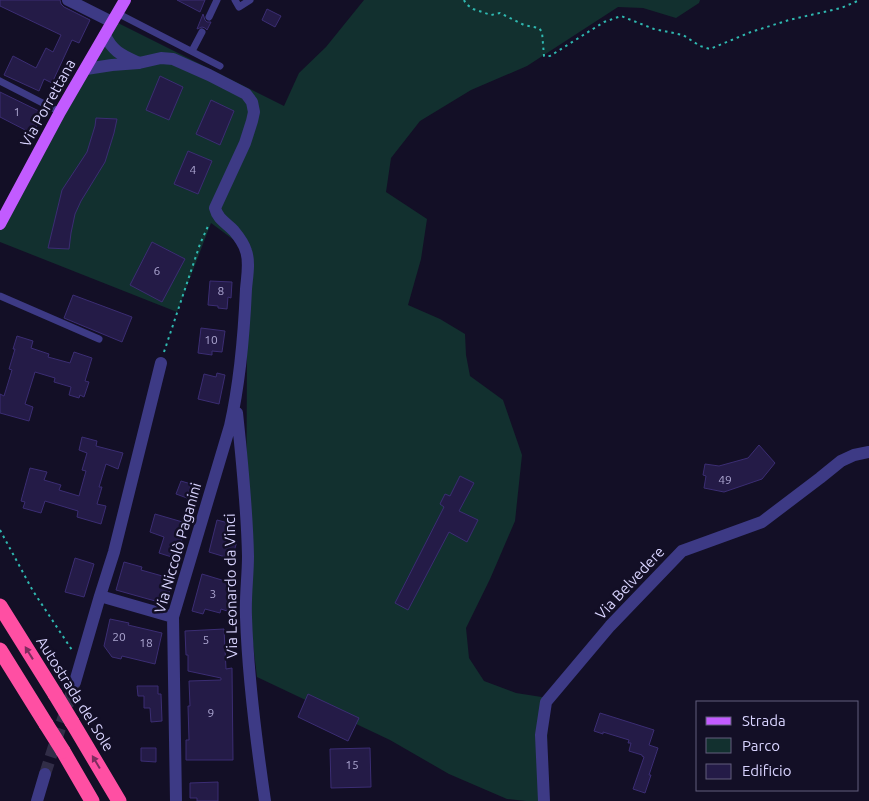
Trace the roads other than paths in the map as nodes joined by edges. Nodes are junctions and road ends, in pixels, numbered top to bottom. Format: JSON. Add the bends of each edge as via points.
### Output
{"nodes":[{"id":1,"x":68,"y":0,"type":"edge"},
{"id":2,"x":124,"y":0,"type":"edge"},
{"id":3,"x":217,"y":0,"type":"edge"},
{"id":4,"x":250,"y":0,"type":"edge"},
{"id":5,"x":237,"y":4,"type":"edge"},
{"id":6,"x":209,"y":17,"type":"dead end"},
{"id":7,"x":115,"y":18,"type":"junction"},
{"id":8,"x":202,"y":32,"type":"dead end"},
{"id":9,"x":105,"y":35,"type":"junction"},
{"id":10,"x":192,"y":51,"type":"junction"},
{"id":11,"x":139,"y":63,"type":"junction"},
{"id":12,"x":220,"y":66,"type":"dead end"},
{"id":13,"x":86,"y":69,"type":"junction"},
{"id":14,"x":0,"y":81,"type":"edge"},
{"id":15,"x":60,"y":112,"type":"junction"},
{"id":16,"x":0,"y":224,"type":"edge"},
{"id":17,"x":0,"y":296,"type":"edge"},
{"id":18,"x":99,"y":339,"type":"dead end"},
{"id":19,"x":161,"y":364,"type":"road end"},
{"id":20,"x":236,"y":400,"type":"junction"},
{"id":21,"x":230,"y":426,"type":"joint"},
{"id":22,"x":869,"y":452,"type":"edge"},
{"id":23,"x":100,"y":596,"type":"junction"},
{"id":24,"x":0,"y":606,"type":"edge"},
{"id":25,"x":173,"y":617,"type":"junction"},
{"id":26,"x":0,"y":650,"type":"edge"},
{"id":27,"x":75,"y":682,"type":"tunnel mouth"},
{"id":28,"x":45,"y":774,"type":"tunnel mouth"},
{"id":29,"x":36,"y":801,"type":"edge"},
{"id":30,"x":92,"y":801,"type":"edge"},
{"id":31,"x":119,"y":801,"type":"edge"},
{"id":32,"x":176,"y":801,"type":"edge"},
{"id":33,"x":266,"y":801,"type":"edge"},
{"id":34,"x":544,"y":801,"type":"edge"}],
"edges":[{"from":1,"to":7,"type":"street"},
{"from":2,"to":7,"type":"main road","name":"Via Porrettana"},
{"from":3,"to":6,"type":"lane"},
{"from":4,"to":5,"type":"lane"},
{"from":7,"to":9,"type":"main road","name":"Via Porrettana"},
{"from":7,"to":10,"type":"lane"},
{"from":8,"to":10,"type":"lane"},
{"from":9,"to":11,"type":"street","via":[[119,53]]},
{"from":9,"to":13,"type":"main road","name":"Via Porrettana"},
{"from":10,"to":12,"type":"lane"},
{"from":11,"to":13,"type":"street"},
{"from":11,"to":20,"type":"street","name":"Via Leonardo da Vinci","via":[[173,59],[239,89],[252,102],[254,112],[250,129],[215,208],[216,214],[239,236],[247,252]]},
{"from":13,"to":15,"type":"main road","name":"Via Porrettana"},
{"from":14,"to":15,"type":"lane"},
{"from":15,"to":16,"type":"main road","name":"Via Porrettana"},
{"from":17,"to":18,"type":"lane"},
{"from":19,"to":23,"type":"street"},
{"from":20,"to":21,"type":"street","name":"Via Leonardo da Vinci"},
{"from":20,"to":33,"type":"street","name":"Via Leonardo da Vinci","via":[[246,499],[246,615]]},
{"from":21,"to":25,"type":"street","name":"Via Niccolò Paganini"},
{"from":22,"to":34,"type":"street","name":"Via Belvedere","via":[[842,460],[762,522],[682,551],[610,626],[546,702],[542,735]]},
{"from":23,"to":25,"type":"street"},
{"from":23,"to":27,"type":"street"},
{"from":31,"to":24,"type":"highway","name":"Autostrada del Sole","one_way":true,"bridge":true},
{"from":25,"to":32,"type":"street","name":"Via Niccolò Paganini"},
{"from":26,"to":30,"type":"highway","bridge":true},
{"from":28,"to":29,"type":"street"}]}
